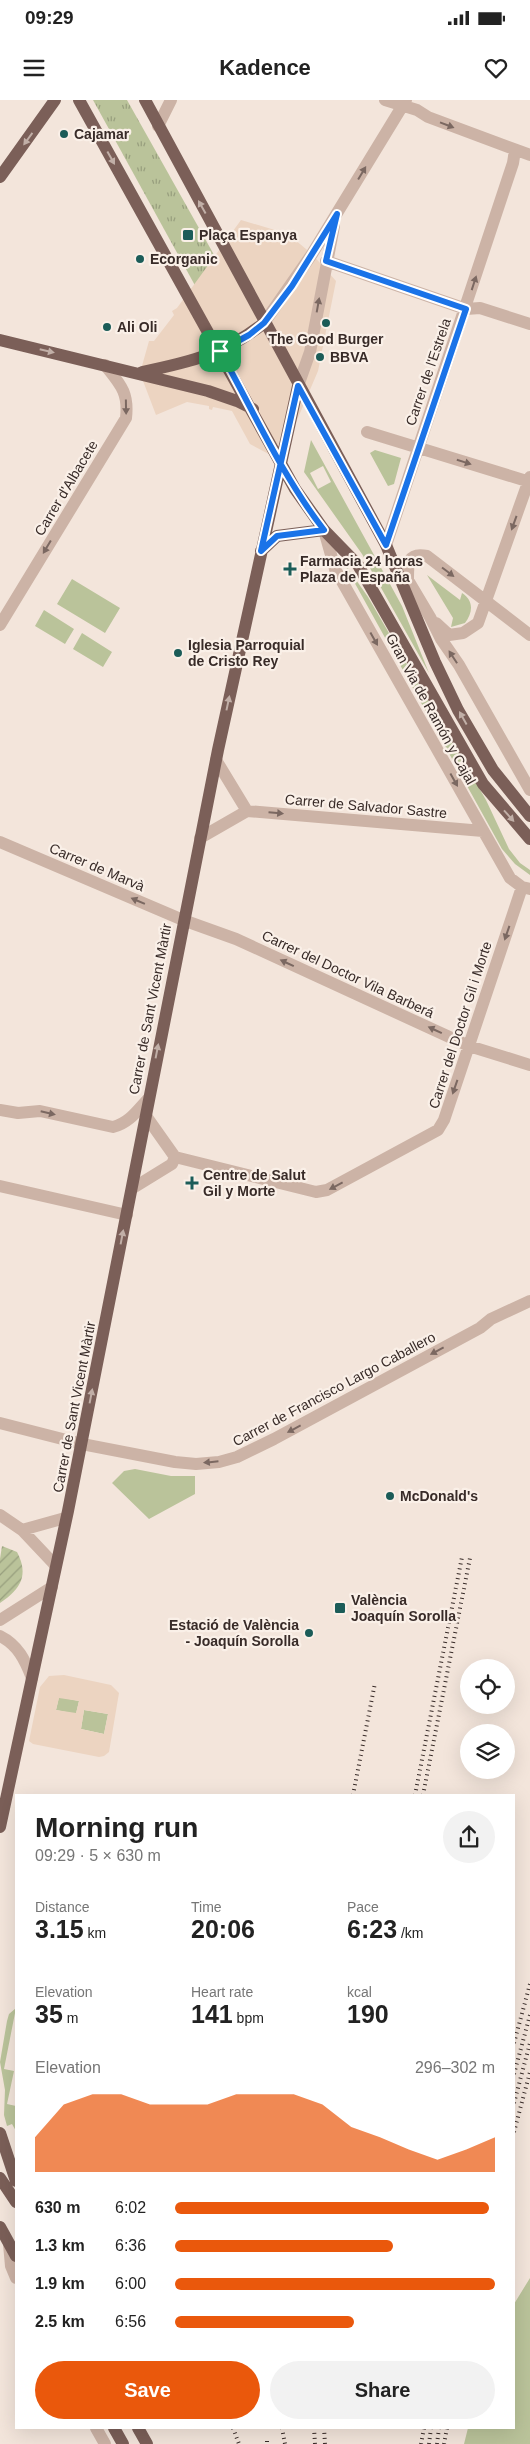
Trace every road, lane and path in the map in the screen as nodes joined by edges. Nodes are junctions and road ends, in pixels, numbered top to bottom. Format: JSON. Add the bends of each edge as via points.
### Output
{"nodes":[{"id":1,"x":55,"y":100,"type":"edge"},
{"id":2,"x":79,"y":100,"type":"edge"},
{"id":3,"x":145,"y":100,"type":"edge"},
{"id":4,"x":171,"y":100,"type":"edge"},
{"id":5,"x":385,"y":100,"type":"edge"},
{"id":6,"x":404,"y":103,"type":"edge"},
{"id":7,"x":158,"y":126,"type":"junction"},
{"id":8,"x":515,"y":150,"type":"junction"},
{"id":9,"x":530,"y":155,"type":"edge"},
{"id":10,"x":0,"y":177,"type":"edge"},
{"id":11,"x":337,"y":214,"type":"junction"},
{"id":12,"x":326,"y":261,"type":"junction"},
{"id":13,"x":466,"y":309,"type":"junction"},
{"id":14,"x":264,"y":323,"type":"junction"},
{"id":15,"x":530,"y":324,"type":"edge"},
{"id":16,"x":0,"y":340,"type":"edge"},
{"id":17,"x":220,"y":351,"type":"junction"},
{"id":18,"x":105,"y":365,"type":"junction"},
{"id":19,"x":140,"y":373,"type":"junction"},
{"id":20,"x":298,"y":386,"type":"junction"},
{"id":21,"x":252,"y":409,"type":"junction"},
{"id":22,"x":367,"y":432,"type":"dead end"},
{"id":23,"x":418,"y":448,"type":"junction"},
{"id":24,"x":280,"y":460,"type":"junction"},
{"id":25,"x":530,"y":480,"type":"edge"},
{"id":26,"x":324,"y":530,"type":"junction"},
{"id":27,"x":386,"y":545,"type":"junction"},
{"id":28,"x":261,"y":551,"type":"junction"},
{"id":29,"x":395,"y":565,"type":"junction"},
{"id":30,"x":408,"y":580,"type":"junction"},
{"id":31,"x":487,"y":600,"type":"junction"},
{"id":32,"x":430,"y":617,"type":"junction"},
{"id":33,"x":0,"y":626,"type":"edge"},
{"id":34,"x":530,"y":635,"type":"edge"},
{"id":35,"x":216,"y":760,"type":"junction"},
{"id":36,"x":529,"y":789,"type":"edge"},
{"id":37,"x":246,"y":810,"type":"junction"},
{"id":38,"x":530,"y":816,"type":"edge"},
{"id":39,"x":483,"y":830,"type":"junction"},
{"id":40,"x":200,"y":838,"type":"junction"},
{"id":41,"x":530,"y":839,"type":"edge"},
{"id":42,"x":0,"y":842,"type":"edge"},
{"id":43,"x":526,"y":888,"type":"edge"},
{"id":44,"x":182,"y":920,"type":"junction"},
{"id":45,"x":469,"y":1046,"type":"junction"},
{"id":46,"x":530,"y":1065,"type":"edge"},
{"id":47,"x":148,"y":1098,"type":"junction"},
{"id":48,"x":0,"y":1110,"type":"edge"},
{"id":49,"x":146,"y":1116,"type":"junction"},
{"id":50,"x":176,"y":1156,"type":"junction"},
{"id":51,"x":0,"y":1186,"type":"edge"},
{"id":52,"x":132,"y":1188,"type":"junction"},
{"id":53,"x":127,"y":1215,"type":"junction"},
{"id":54,"x":530,"y":1301,"type":"edge"},
{"id":55,"x":0,"y":1423,"type":"edge"},
{"id":56,"x":82,"y":1444,"type":"junction"},
{"id":57,"x":0,"y":1515,"type":"edge"},
{"id":58,"x":65,"y":1518,"type":"junction"},
{"id":59,"x":22,"y":1530,"type":"junction"},
{"id":60,"x":52,"y":1562,"type":"junction"},
{"id":61,"x":52,"y":1587,"type":"junction"},
{"id":62,"x":0,"y":1620,"type":"edge"},
{"id":63,"x":0,"y":1636,"type":"edge"},
{"id":64,"x":32,"y":1678,"type":"junction"},
{"id":65,"x":0,"y":1827,"type":"edge"},
{"id":66,"x":0,"y":2133,"type":"edge"},
{"id":67,"x":0,"y":2178,"type":"edge"},
{"id":68,"x":15,"y":2178,"type":"edge"},
{"id":69,"x":15,"y":2200,"type":"edge"},
{"id":70,"x":0,"y":2227,"type":"edge"},
{"id":71,"x":3,"y":2245,"type":"edge"},
{"id":72,"x":14,"y":2267,"type":"edge"},
{"id":73,"x":96,"y":2429,"type":"edge"},
{"id":74,"x":97,"y":2429,"type":"edge"},
{"id":75,"x":115,"y":2429,"type":"edge"},
{"id":76,"x":139,"y":2429,"type":"edge"},
{"id":77,"x":98,"y":2444,"type":"edge"},
{"id":78,"x":105,"y":2444,"type":"edge"},
{"id":79,"x":123,"y":2444,"type":"edge"},
{"id":80,"x":147,"y":2444,"type":"edge"}],
"edges":[{"from":1,"to":10,"type":"main road","one_way":true},
{"from":2,"to":17,"type":"main road","one_way":true},
{"from":3,"to":7,"type":"main road"},
{"from":4,"to":7,"type":"street"},
{"from":5,"to":6,"type":"street"},
{"from":6,"to":8,"type":"street","one_way":true},
{"from":11,"to":6,"type":"street","one_way":true},
{"from":14,"to":7,"type":"main road","one_way":true},
{"from":8,"to":9,"type":"street"},
{"from":13,"to":8,"type":"street","name":"Carrer de l'Estrela","one_way":true},
{"from":11,"to":12,"type":"street"},
{"from":11,"to":14,"type":"street"},
{"from":12,"to":13,"type":"street"},
{"from":20,"to":12,"type":"street","one_way":true,"via":[[310,352]]},
{"from":13,"to":15,"type":"street","via":[[480,308]]},
{"from":13,"to":23,"type":"street","name":"Carrer de l'Estrela"},
{"from":14,"to":17,"type":"main road"},
{"from":14,"to":20,"type":"main road","name":"Gran Via de Ramón y Cajal"},
{"from":16,"to":18,"type":"main road","one_way":true},
{"from":17,"to":19,"type":"main road","via":[[193,362]]},
{"from":17,"to":21,"type":"main road","name":"Gran Via de Ramón y Cajal"},
{"from":18,"to":19,"type":"main road"},
{"from":18,"to":33,"type":"street","name":"Carrer d'Albacete","one_way":true,"via":[[124,388],[126,418]]},
{"from":19,"to":21,"type":"main road","via":[[220,395]]},
{"from":20,"to":24,"type":"main road","name":"Carrer de Sant Vicent Màrtir"},
{"from":20,"to":27,"type":"main road","name":"Gran Via de Ramón y Cajal"},
{"from":21,"to":24,"type":"main road","name":"Gran Via de Ramón y Cajal"},
{"from":22,"to":23,"type":"street"},
{"from":23,"to":25,"type":"street","one_way":true},
{"from":23,"to":27,"type":"street","name":"Carrer de l'Estrela"},
{"from":24,"to":26,"type":"main road","name":"Gran Via de Ramón y Cajal","via":[[304,503]]},
{"from":24,"to":28,"type":"main road","name":"Carrer de Sant Vicent Màrtir"},
{"from":25,"to":31,"type":"street","one_way":true},
{"from":26,"to":28,"type":"main road","via":[[277,536]]},
{"from":26,"to":39,"type":"street","name":"Gran Via de Ramón y Cajal","one_way":true,"via":[[335,569]]},
{"from":26,"to":41,"type":"main road","name":"Gran Via de Ramón y Cajal","one_way":true,"via":[[369,582],[483,784]]},
{"from":27,"to":29,"type":"main road","name":"Gran Via de Ramón y Cajal"},
{"from":35,"to":28,"type":"main road","name":"Carrer de Sant Vicent Màrtir","one_way":true},
{"from":29,"to":30,"type":"street","name":"Gran Via de Ramón y Cajal"},
{"from":38,"to":29,"type":"main road","name":"Gran Via de Ramón y Cajal","one_way":true,"via":[[493,770],[462,717],[435,662]]},
{"from":30,"to":31,"type":"street","one_way":true,"via":[[412,557],[418,554],[427,556]]},
{"from":30,"to":32,"type":"street","name":"Gran Via de Ramón y Cajal"},
{"from":31,"to":32,"type":"street","via":[[478,623],[456,636],[442,631]]},
{"from":31,"to":34,"type":"street"},
{"from":36,"to":32,"type":"street","name":"Gran Via de Ramón y Cajal","one_way":true},
{"from":35,"to":37,"type":"street"},
{"from":35,"to":40,"type":"main road","name":"Carrer de Sant Vicent Màrtir"},
{"from":37,"to":39,"type":"street","name":"Carrer de Salvador Sastre","one_way":true},
{"from":37,"to":40,"type":"street"},
{"from":39,"to":43,"type":"street","name":"Gran Via de Ramón y Cajal","via":[[510,878]]},
{"from":40,"to":44,"type":"main road","name":"Carrer de Sant Vicent Màrtir"},
{"from":44,"to":42,"type":"street","name":"Carrer de Marvà","one_way":true},
{"from":43,"to":45,"type":"street","name":"Carrer del Doctor Gil i Morte","one_way":true},
{"from":45,"to":44,"type":"street","name":"Carrer del Doctor Vila Barberá","one_way":true,"via":[[236,940]]},
{"from":47,"to":44,"type":"main road","name":"Carrer de Sant Vicent Màrtir","one_way":true},
{"from":45,"to":46,"type":"street","name":"Carrer del Doctor Vila Barberá"},
{"from":45,"to":50,"type":"street","name":"Carrer del Doctor Gil i Morte","one_way":true,"via":[[438,1130],[327,1190],[316,1192]]},
{"from":48,"to":47,"type":"street","one_way":true,"via":[[18,1113],[40,1111],[113,1126],[122,1125],[130,1119]]},
{"from":47,"to":49,"type":"main road","name":"Carrer de Sant Vicent Màrtir"},
{"from":49,"to":50,"type":"street"},
{"from":49,"to":52,"type":"main road","name":"Carrer de Sant Vicent Màrtir"},
{"from":50,"to":52,"type":"street","via":[[172,1164]]},
{"from":51,"to":53,"type":"street"},
{"from":52,"to":53,"type":"main road","name":"Carrer de Sant Vicent Màrtir"},
{"from":56,"to":53,"type":"main road","name":"Carrer de Sant Vicent Màrtir","one_way":true},
{"from":54,"to":56,"type":"street","name":"Carrer de Francisco Largo Caballero","one_way":true,"via":[[237,1457],[219,1462],[182,1463]]},
{"from":55,"to":56,"type":"street","name":"Carrer de Francisco Largo Caballero"},
{"from":56,"to":58,"type":"main road","name":"Carrer de Sant Vicent Màrtir"},
{"from":57,"to":59,"type":"street"},
{"from":58,"to":59,"type":"street"},
{"from":58,"to":60,"type":"main road","name":"Carrer de Sant Vicent Màrtir"},
{"from":59,"to":60,"type":"street"},
{"from":60,"to":61,"type":"main road","name":"Carrer de Sant Vicent Màrtir"},
{"from":61,"to":62,"type":"street"},
{"from":61,"to":64,"type":"main road","name":"Carrer de Sant Vicent Màrtir"},
{"from":63,"to":64,"type":"street","via":[[10,1641],[21,1654]]},
{"from":64,"to":65,"type":"main road","name":"Carrer de Sant Vicent Màrtir"},
{"from":66,"to":68,"type":"main road"},
{"from":67,"to":69,"type":"main road"},
{"from":70,"to":71,"type":"main road"},
{"from":71,"to":72,"type":"main road"},
{"from":73,"to":77,"type":"street"},
{"from":74,"to":78,"type":"street"},
{"from":75,"to":79,"type":"main road"},
{"from":76,"to":80,"type":"main road"}]}
